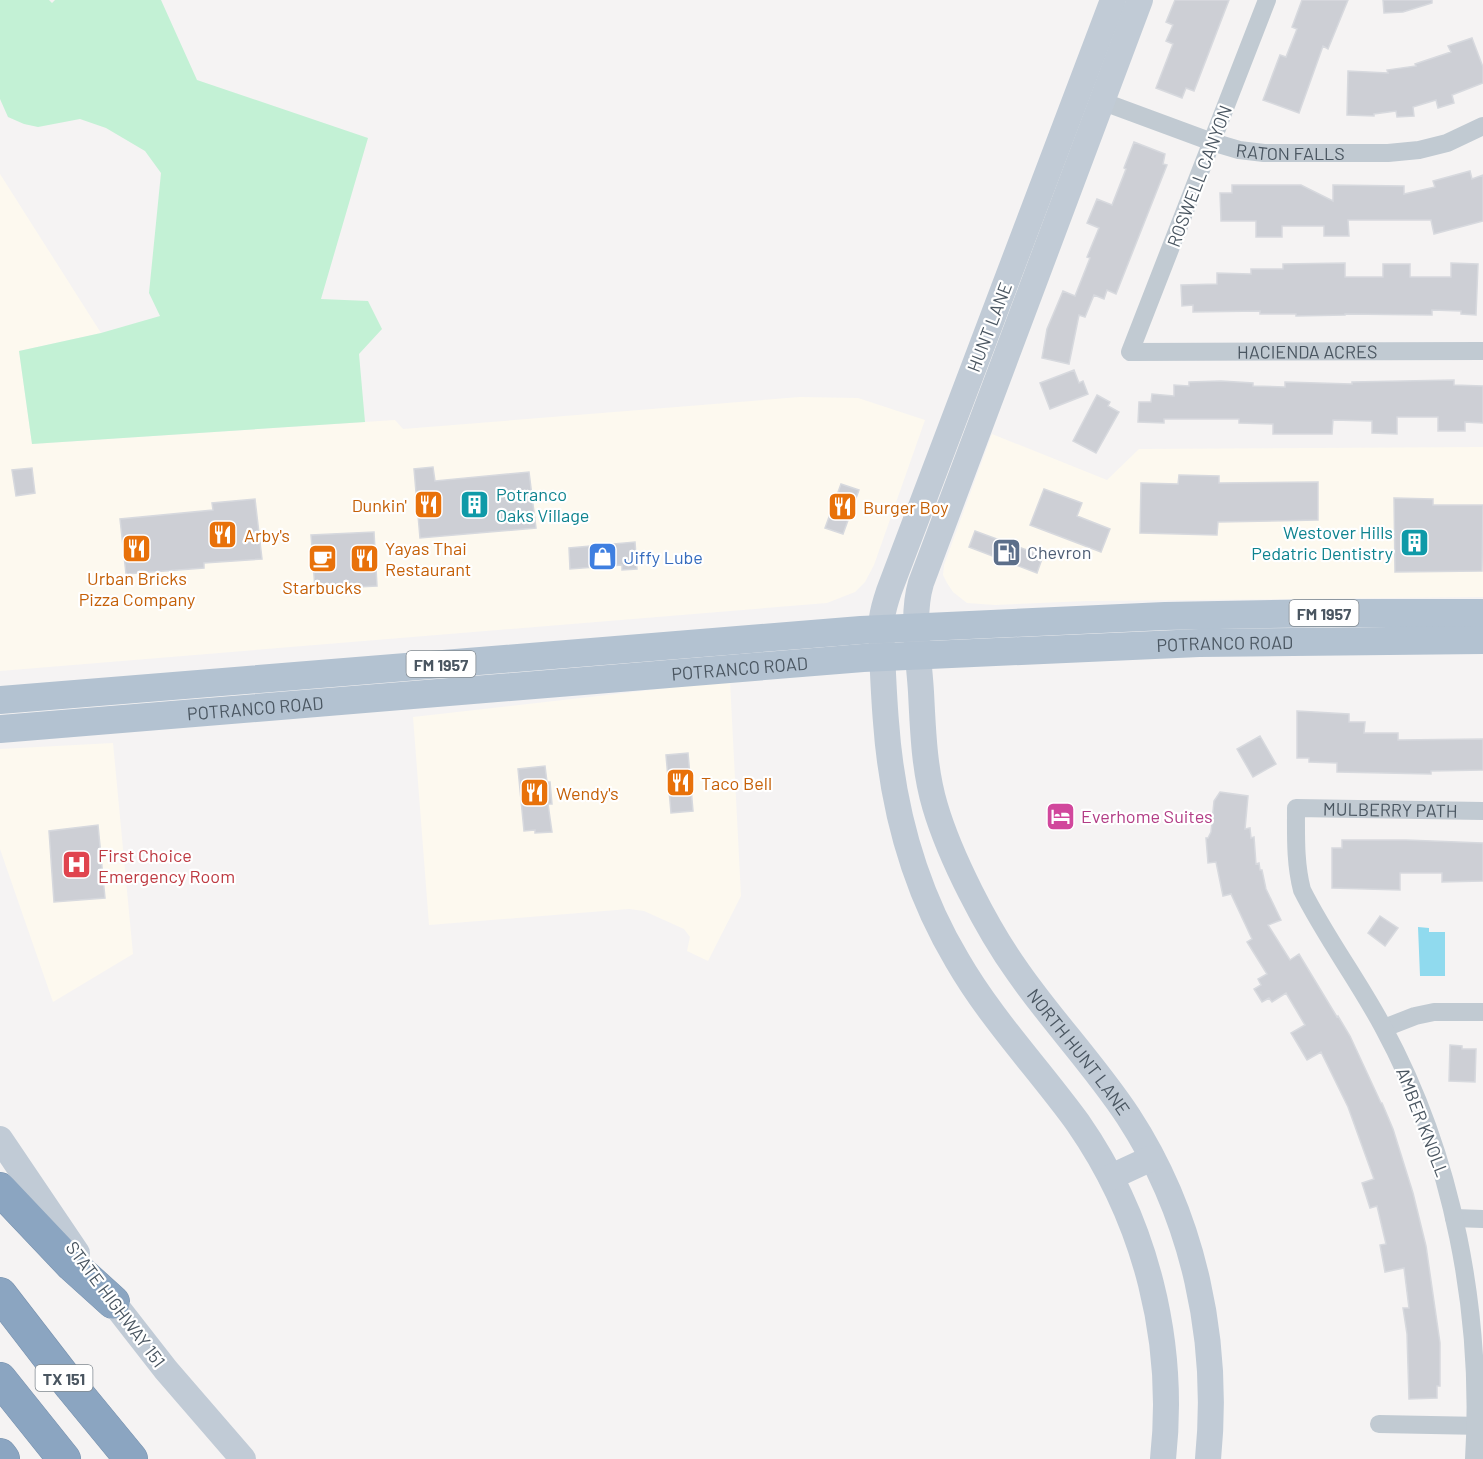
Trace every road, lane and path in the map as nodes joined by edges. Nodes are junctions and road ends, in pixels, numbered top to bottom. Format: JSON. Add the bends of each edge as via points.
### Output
{"nodes":[{"id":1,"x":1113,"y":0,"type":"edge"},
{"id":2,"x":1140,"y":0,"type":"edge"},
{"id":3,"x":1267,"y":0,"type":"edge"},
{"id":4,"x":1101,"y":101,"type":"junction"},
{"id":5,"x":1483,"y":126,"type":"edge"},
{"id":6,"x":1212,"y":142,"type":"junction"},
{"id":7,"x":993,"y":316,"type":"junction"},
{"id":8,"x":1483,"y":351,"type":"edge"},
{"id":9,"x":1130,"y":352,"type":"joint"},
{"id":10,"x":976,"y":434,"type":"junction"},
{"id":11,"x":1332,"y":613,"type":"junction"},
{"id":12,"x":1483,"y":613,"type":"edge"},
{"id":13,"x":1165,"y":616,"type":"junction"},
{"id":14,"x":1483,"y":628,"type":"edge"},
{"id":15,"x":1358,"y":640,"type":"junction"},
{"id":16,"x":1483,"y":640,"type":"edge"},
{"id":17,"x":918,"y":641,"type":"junction"},
{"id":18,"x":882,"y":643,"type":"junction"},
{"id":19,"x":1199,"y":643,"type":"junction"},
{"id":20,"x":1165,"y":645,"type":"junction"},
{"id":21,"x":601,"y":651,"type":"junction"},
{"id":22,"x":395,"y":668,"type":"junction"},
{"id":23,"x":440,"y":692,"type":"junction"},
{"id":24,"x":0,"y":700,"type":"edge"},
{"id":25,"x":238,"y":709,"type":"junction"},
{"id":26,"x":0,"y":729,"type":"edge"},
{"id":27,"x":1296,"y":808,"type":"joint"},
{"id":28,"x":1483,"y":811,"type":"edge"},
{"id":29,"x":1483,"y":1012,"type":"edge"},
{"id":30,"x":1384,"y":1028,"type":"junction"},
{"id":31,"x":0,"y":1139,"type":"edge"},
{"id":32,"x":1152,"y":1158,"type":"junction"},
{"id":33,"x":1111,"y":1178,"type":"junction"},
{"id":34,"x":0,"y":1189,"type":"edge"},
{"id":35,"x":1454,"y":1218,"type":"junction"},
{"id":36,"x":1483,"y":1219,"type":"edge"},
{"id":37,"x":0,"y":1294,"type":"edge"},
{"id":38,"x":113,"y":1302,"type":"junction"},
{"id":39,"x":0,"y":1379,"type":"edge"},
{"id":40,"x":1379,"y":1424,"type":"dead end"},
{"id":41,"x":1479,"y":1426,"type":"edge"},
{"id":42,"x":0,"y":1455,"type":"edge"},
{"id":43,"x":3,"y":1459,"type":"edge"},
{"id":44,"x":64,"y":1459,"type":"edge"},
{"id":45,"x":131,"y":1459,"type":"edge"},
{"id":46,"x":243,"y":1459,"type":"edge"},
{"id":47,"x":1163,"y":1459,"type":"edge"},
{"id":48,"x":1208,"y":1459,"type":"edge"},
{"id":49,"x":1474,"y":1459,"type":"edge"}],
"edges":[{"from":1,"to":7,"type":"main road","name":"HUNT LANE"},
{"from":2,"to":4,"type":"main road","name":"HUNT LANE"},
{"from":3,"to":6,"type":"street","name":"ROSWELL CANYON"},
{"from":4,"to":6,"type":"street","name":"RATON FALLS"},
{"from":4,"to":10,"type":"main road","name":"HUNT LANE"},
{"from":5,"to":6,"type":"street","name":"RATON FALLS","via":[[1447,144],[1388,153],[1263,153]]},
{"from":6,"to":9,"type":"street","name":"ROSWELL CANYON"},
{"from":7,"to":10,"type":"main road","via":[[1000,330],[966,423]]},
{"from":7,"to":18,"type":"main road","name":"HUNT LANE","via":[[889,591],[882,616]]},
{"from":8,"to":9,"type":"street","name":"HACIENDA ACRES"},
{"from":10,"to":17,"type":"main road","name":"HUNT LANE","via":[[917,597]]},
{"from":11,"to":12,"type":"main road","name":"POTRANCO ROAD","number":"FM 1957"},
{"from":11,"to":13,"type":"main road","name":"POTRANCO ROAD","number":"FM 1957"},
{"from":11,"to":19,"type":"main road","via":[[1324,627],[1316,629],[1244,630]]},
{"from":13,"to":17,"type":"main road","name":"POTRANCO ROAD","number":"FM 1957"},
{"from":13,"to":20,"type":"main road"},
{"from":14,"to":15,"type":"main road","via":[[1413,628]]},
{"from":15,"to":16,"type":"main road","name":"POTRANCO ROAD","number":"FM 1957"},
{"from":15,"to":19,"type":"main road","name":"POTRANCO ROAD","number":"FM 1957"},
{"from":17,"to":18,"type":"main road","name":"POTRANCO ROAD","number":"FM 1957"},
{"from":17,"to":20,"type":"main road","name":"POTRANCO ROAD","number":"FM 1957"},
{"from":17,"to":32,"type":"main road","name":"NORTH HUNT LANE","via":[[928,770],[935,806],[957,860],[1017,971],[1115,1096]]},
{"from":18,"to":21,"type":"main road","name":"POTRANCO ROAD","number":"FM 1957"},
{"from":18,"to":23,"type":"main road","name":"POTRANCO ROAD","number":"FM 1957"},
{"from":18,"to":33,"type":"main road","via":[[896,795],[909,849],[934,916],[985,1004],[1078,1124]]},
{"from":19,"to":20,"type":"main road","name":"POTRANCO ROAD","number":"FM 1957"},
{"from":21,"to":22,"type":"main road","name":"POTRANCO ROAD","number":"FM 1957"},
{"from":21,"to":23,"type":"main road","via":[[572,666],[444,679]]},
{"from":22,"to":24,"type":"main road","name":"POTRANCO ROAD","number":"FM 1957"},
{"from":22,"to":25,"type":"main road","via":[[392,676],[383,681],[274,692],[250,699]]},
{"from":23,"to":25,"type":"main road","name":"POTRANCO ROAD","number":"FM 1957"},
{"from":25,"to":26,"type":"main road","name":"POTRANCO ROAD","number":"FM 1957"},
{"from":27,"to":28,"type":"street","name":"MULBERRY PATH"},
{"from":27,"to":30,"type":"street","name":"AMBER KNOLL","via":[[1296,855],[1302,890]]},
{"from":29,"to":30,"type":"street","via":[[1434,1012]]},
{"from":30,"to":35,"type":"street","name":"AMBER KNOLL","via":[[1427,1123]]},
{"from":31,"to":38,"type":"main road","name":"STATE HIGHWAY 151"},
{"from":32,"to":33,"type":"main road"},
{"from":32,"to":48,"type":"main road","name":"NORTH HUNT LANE","via":[[1181,1225],[1204,1313],[1211,1380]]},
{"from":33,"to":47,"type":"main road","via":[[1139,1242],[1160,1322],[1166,1389]]},
{"from":34,"to":38,"type":"highway"},
{"from":35,"to":36,"type":"street"},
{"from":35,"to":41,"type":"street","name":"AMBER KNOLL","via":[[1474,1334]]},
{"from":37,"to":45,"type":"highway","number":"TX 151"},
{"from":38,"to":46,"type":"main road","name":"STATE HIGHWAY 151"},
{"from":39,"to":44,"type":"highway","number":"TX 151"},
{"from":40,"to":41,"type":"street"},
{"from":41,"to":49,"type":"street","name":"AMBER KNOLL"},
{"from":42,"to":43,"type":"highway"}]}
